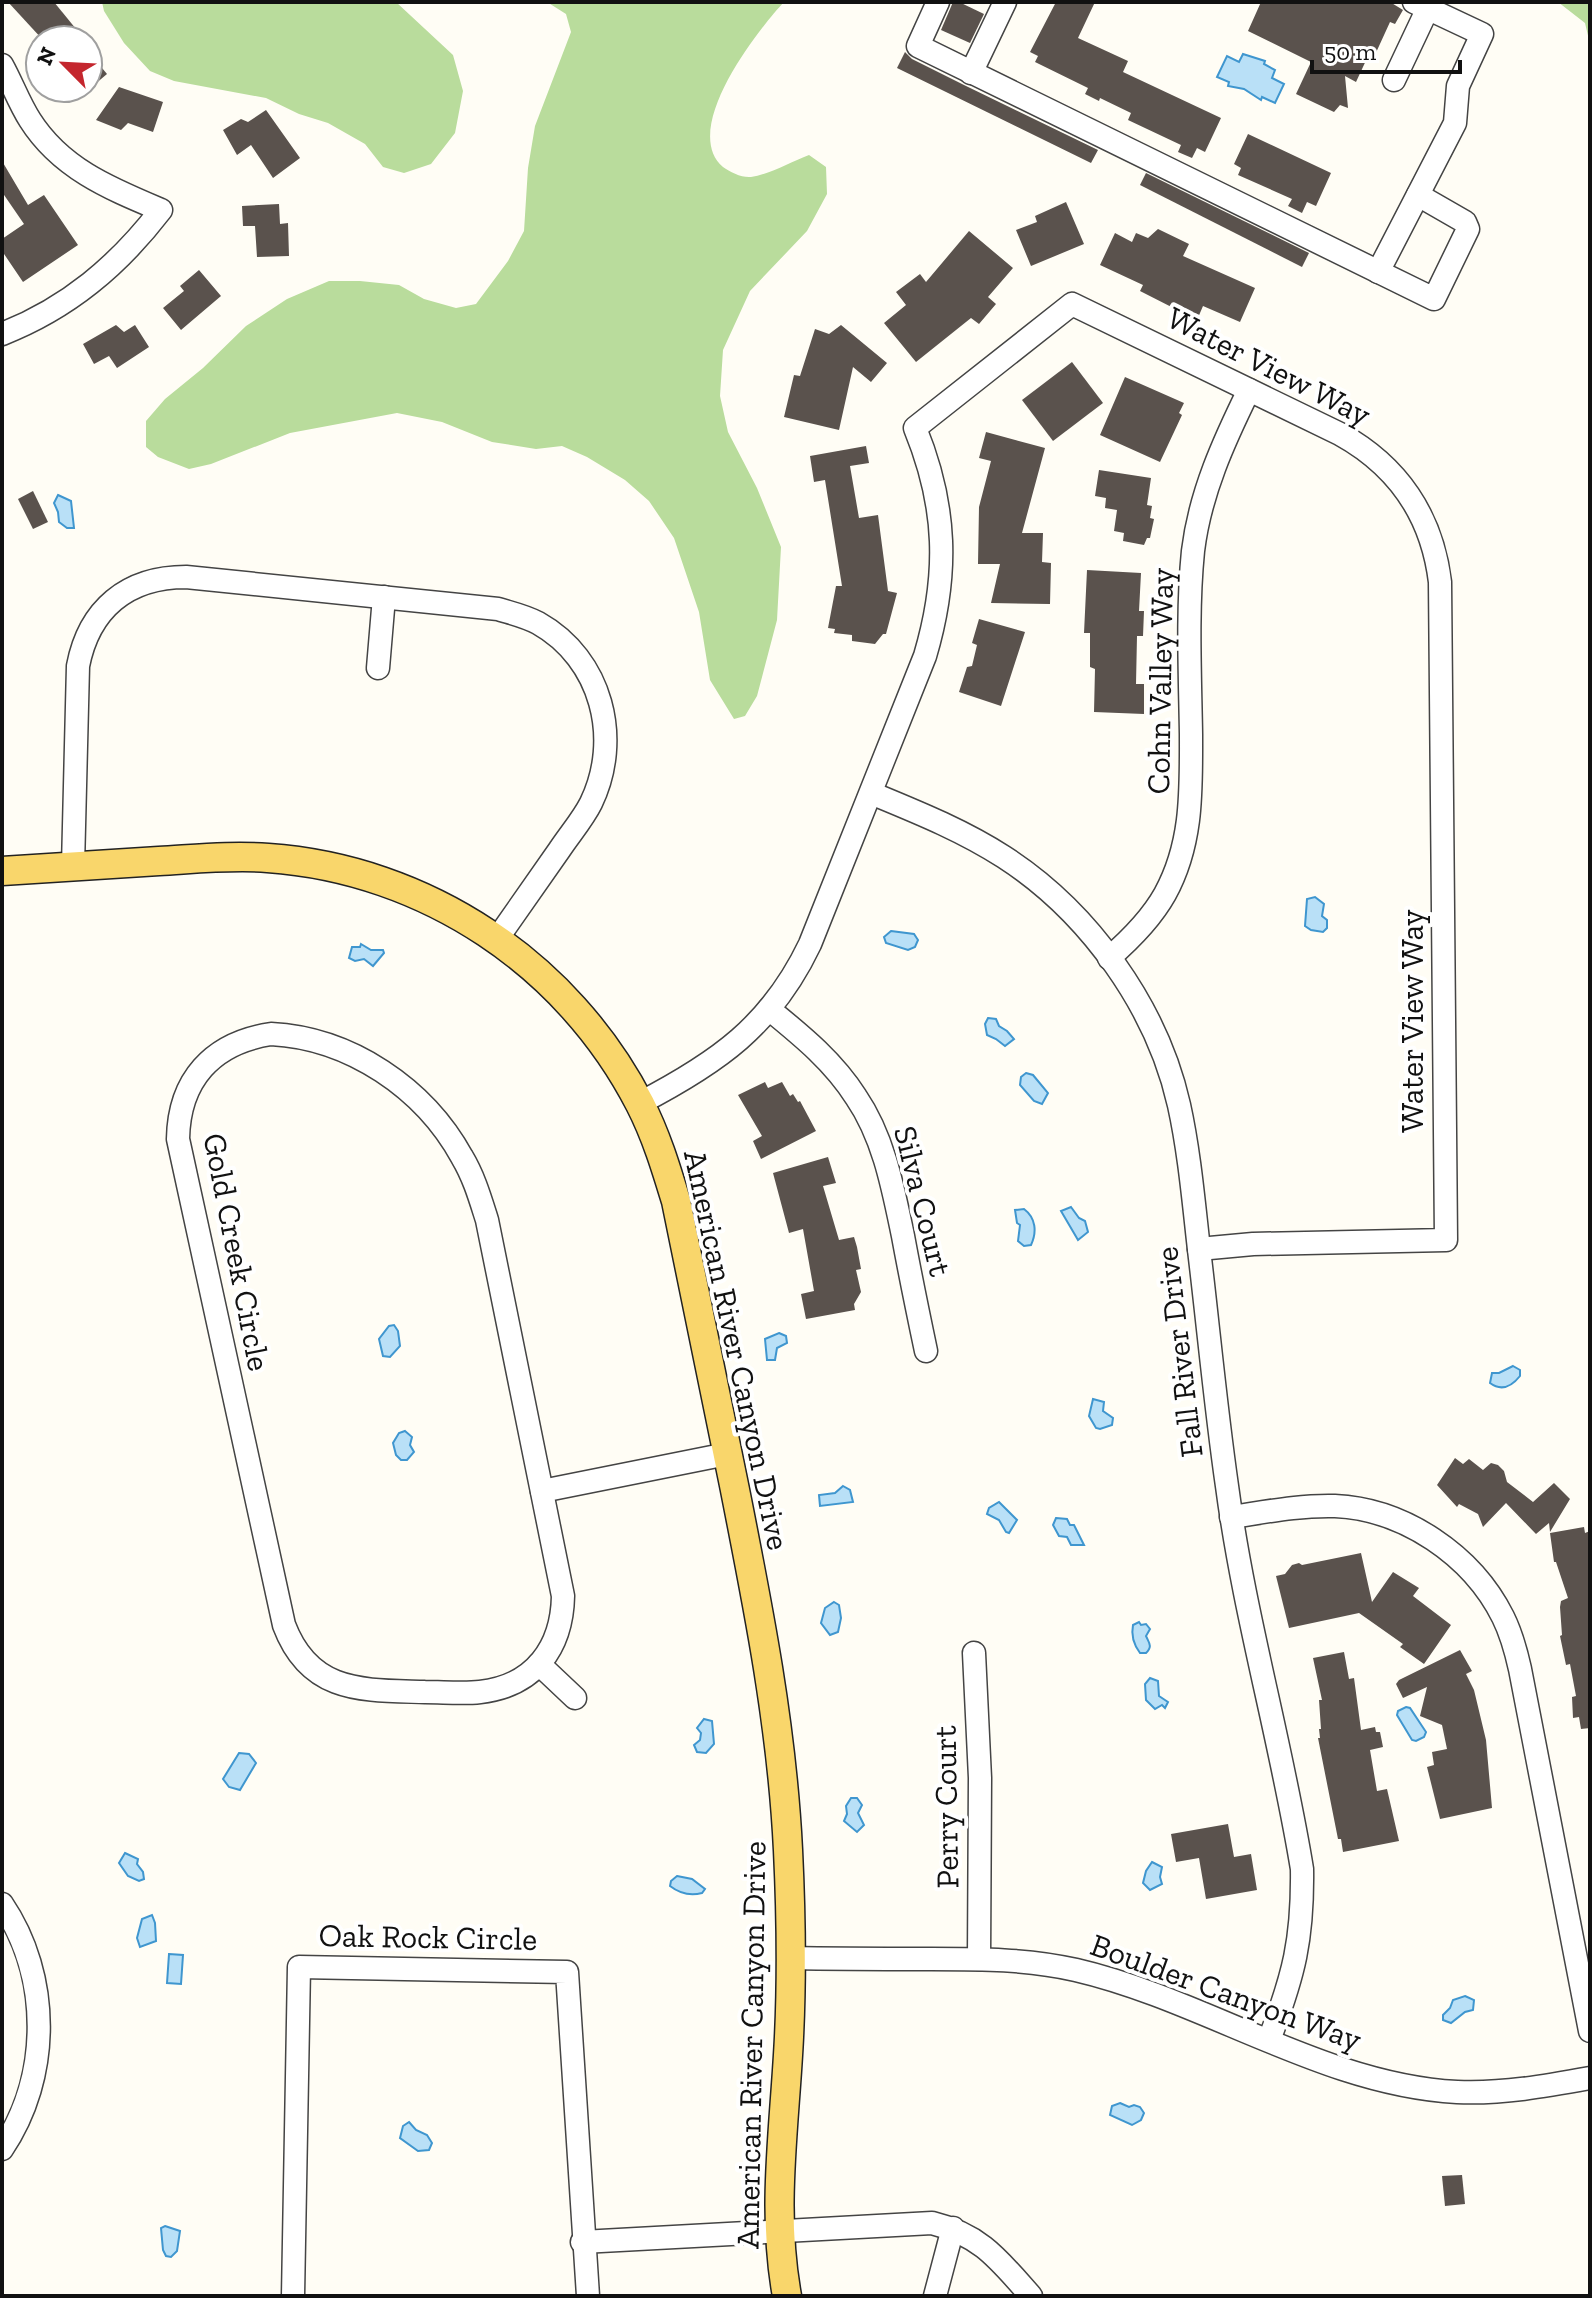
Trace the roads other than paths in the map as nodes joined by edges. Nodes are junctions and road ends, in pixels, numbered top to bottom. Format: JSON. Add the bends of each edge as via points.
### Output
{"nodes":[{"id":1,"x":938,"y":2,"type":"edge"},
{"id":2,"x":1003,"y":3,"type":"edge"},
{"id":3,"x":1421,"y":5,"type":"edge"},
{"id":4,"x":2,"y":65,"type":"edge"},
{"id":5,"x":971,"y":73,"type":"junction"},
{"id":6,"x":1394,"y":80,"type":"dead end"},
{"id":7,"x":1418,"y":195,"type":"junction"},
{"id":8,"x":1378,"y":272,"type":"junction"},
{"id":9,"x":2,"y":334,"type":"edge"},
{"id":10,"x":1249,"y":390,"type":"junction"},
{"id":11,"x":384,"y":597,"type":"junction"},
{"id":12,"x":378,"y":668,"type":"dead end"},
{"id":13,"x":871,"y":793,"type":"junction"},
{"id":14,"x":73,"y":866,"type":"junction"},
{"id":15,"x":2,"y":871,"type":"edge"},
{"id":16,"x":497,"y":939,"type":"junction"},
{"id":17,"x":1109,"y":958,"type":"junction"},
{"id":18,"x":769,"y":1009,"type":"junction"},
{"id":19,"x":640,"y":1103,"type":"junction"},
{"id":20,"x":1199,"y":1249,"type":"junction"},
{"id":21,"x":926,"y":1351,"type":"dead end"},
{"id":22,"x":727,"y":1454,"type":"junction"},
{"id":23,"x":542,"y":1491,"type":"junction"},
{"id":24,"x":1231,"y":1517,"type":"junction"},
{"id":25,"x":974,"y":1653,"type":"dead end"},
{"id":26,"x":539,"y":1664,"type":"junction"},
{"id":27,"x":575,"y":1698,"type":"dead end"},
{"id":28,"x":2,"y":1904,"type":"edge"},
{"id":29,"x":791,"y":1958,"type":"junction"},
{"id":30,"x":979,"y":1959,"type":"junction"},
{"id":31,"x":1590,"y":2031,"type":"edge"},
{"id":32,"x":1269,"y":2040,"type":"junction"},
{"id":33,"x":1590,"y":2078,"type":"edge"},
{"id":34,"x":2,"y":2149,"type":"edge"},
{"id":35,"x":953,"y":2228,"type":"junction"},
{"id":36,"x":779,"y":2231,"type":"junction"},
{"id":37,"x":582,"y":2242,"type":"junction"},
{"id":38,"x":293,"y":2296,"type":"edge"},
{"id":39,"x":588,"y":2296,"type":"edge"},
{"id":40,"x":787,"y":2296,"type":"edge"},
{"id":41,"x":935,"y":2296,"type":"edge"},
{"id":42,"x":1031,"y":2296,"type":"edge"}],
"edges":[{"from":1,"to":5,"type":"street","via":[[918,46]]},
{"from":2,"to":5,"type":"street"},
{"from":3,"to":6,"type":"street"},
{"from":3,"to":7,"type":"street","via":[[1482,34],[1458,86],[1455,123]]},
{"from":4,"to":9,"type":"street","via":[[31,122],[58,154],[92,179],[161,210],[136,244],[78,294]]},
{"from":5,"to":8,"type":"street"},
{"from":7,"to":8,"type":"street"},
{"from":7,"to":8,"type":"street","via":[[1465,222],[1468,229],[1434,299]]},
{"from":10,"to":13,"type":"street","name":"Water View Way","via":[[1072,304],[915,428],[933,478],[941,527],[940,592],[925,656]]},
{"from":10,"to":17,"type":"street","name":"Cohn Valley Way","via":[[1213,468],[1194,548],[1186,843],[1165,895]]},
{"from":10,"to":20,"type":"street","name":"Water View Way","via":[[1356,443],[1385,466],[1419,510],[1438,563],[1446,1240]]},
{"from":11,"to":12,"type":"street"},
{"from":11,"to":14,"type":"street","via":[[170,577],[140,584],[114,600],[93,623],[78,666]]},
{"from":11,"to":16,"type":"street","via":[[498,609],[537,623],[571,649],[594,684],[603,710],[604,767],[590,806]]},
{"from":13,"to":17,"type":"street","name":"Fall River Drive","via":[[943,822],[1007,859],[1075,917]]},
{"from":13,"to":18,"type":"street","name":"Water View Way","via":[[810,944]]},
{"from":14,"to":15,"type":"main road","name":"American River Canyon Drive"},
{"from":14,"to":16,"type":"main road","name":"American River Canyon Drive","via":[[226,858],[313,863],[404,888]]},
{"from":16,"to":19,"type":"main road","name":"American River Canyon Drive","via":[[559,991],[618,1065]]},
{"from":17,"to":20,"type":"street","name":"Fall River Drive","via":[[1147,1019],[1170,1074],[1187,1146]]},
{"from":18,"to":19,"type":"street","name":"Water View Way","via":[[726,1052]]},
{"from":18,"to":21,"type":"street","name":"Silva Court","via":[[831,1063],[870,1121],[893,1188]]},
{"from":19,"to":22,"type":"main road","name":"American River Canyon Drive","via":[[676,1201]]},
{"from":20,"to":24,"type":"street","name":"Fall River Drive"},
{"from":22,"to":23,"type":"street"},
{"from":22,"to":29,"type":"main road","name":"American River Canyon Drive","via":[[773,1695],[785,1803]]},
{"from":23,"to":26,"type":"street","name":"Gold Creek Circle","via":[[563,1596],[560,1628]]},
{"from":23,"to":26,"type":"street","name":"Gold Creek Circle","via":[[487,1220],[467,1167],[443,1128],[408,1090],[326,1044],[271,1034],[241,1041],[214,1057],[194,1080],[181,1108],[178,1139],[289,1638],[315,1671],[339,1685],[369,1690],[476,1693],[517,1681]]},
{"from":24,"to":31,"type":"street","via":[[1305,1506],[1375,1513],[1449,1551],[1488,1592],[1520,1669]]},
{"from":24,"to":32,"type":"street","name":"Fall River Drive","via":[[1302,1869],[1297,1960]]},
{"from":25,"to":30,"type":"street","name":"Perry Court"},
{"from":26,"to":27,"type":"street"},
{"from":28,"to":34,"type":"street","via":[[28,1954],[38,2011],[31,2087]]},
{"from":29,"to":30,"type":"street","name":"Boulder Canyon Way"},
{"from":29,"to":36,"type":"main road","name":"American River Canyon Drive"},
{"from":30,"to":32,"type":"street","name":"Boulder Canyon Way","via":[[1027,1962],[1121,1982]]},
{"from":32,"to":33,"type":"street","name":"Boulder Canyon Way","via":[[1346,2070],[1456,2092],[1499,2092]]},
{"from":35,"to":36,"type":"street","via":[[916,2223]]},
{"from":35,"to":41,"type":"street"},
{"from":35,"to":42,"type":"street","via":[[978,2240]]},
{"from":36,"to":37,"type":"street"},
{"from":36,"to":40,"type":"main road","name":"American River Canyon Drive"},
{"from":37,"to":38,"type":"street","name":"Oak Rock Circle","via":[[567,1972],[299,1967]]},
{"from":37,"to":39,"type":"street","name":"Oak Rock Circle"}]}
